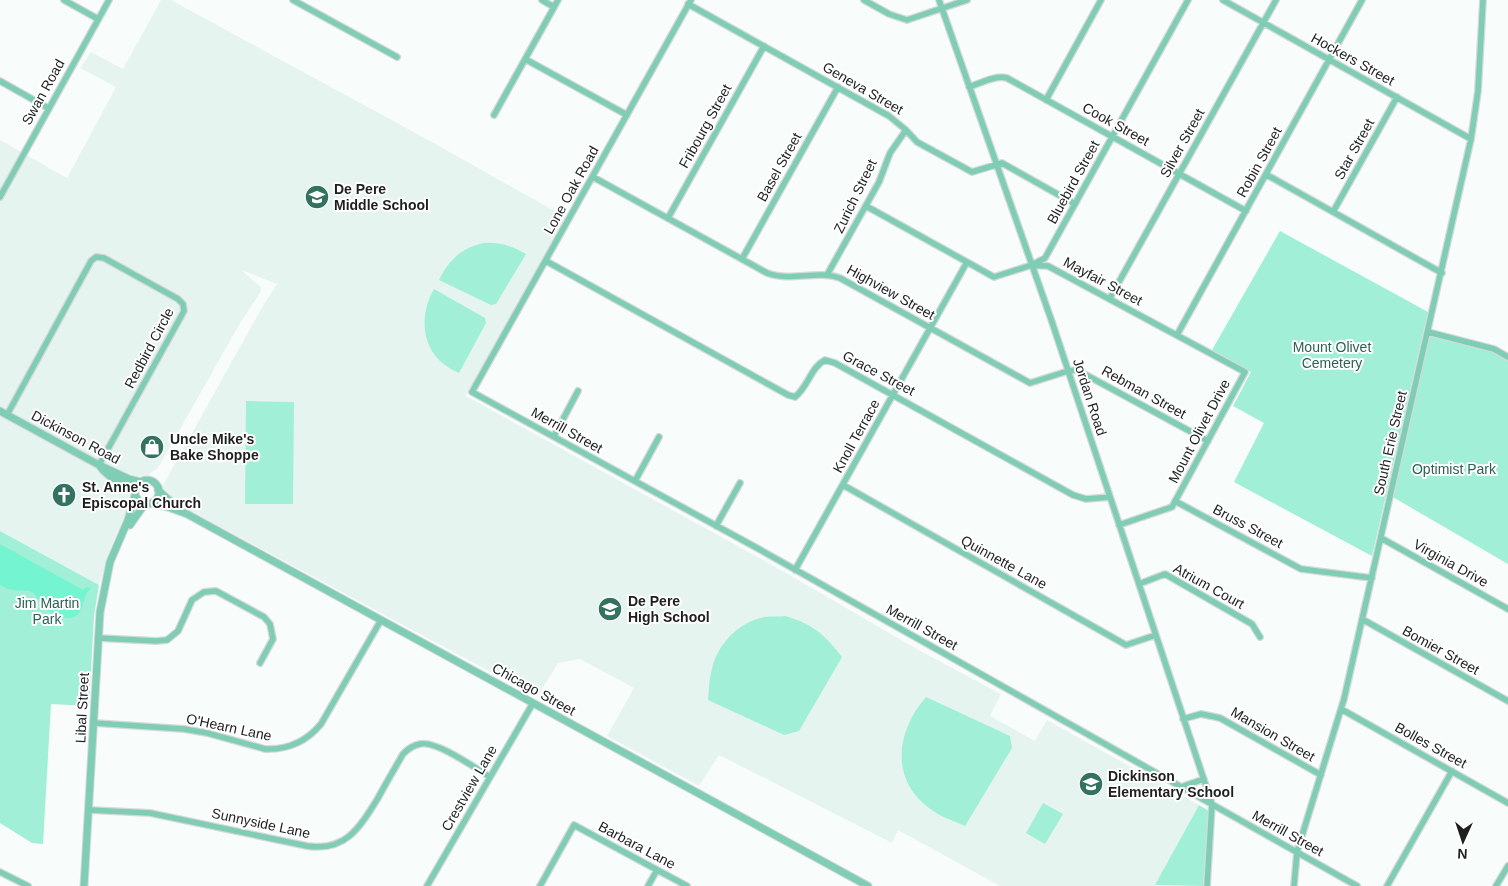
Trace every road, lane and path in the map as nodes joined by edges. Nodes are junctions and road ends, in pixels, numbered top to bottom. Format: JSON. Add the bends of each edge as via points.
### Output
{"nodes":[{"id":1,"x":64,"y":0,"type":"edge"},
{"id":2,"x":109,"y":0,"type":"edge"},
{"id":3,"x":293,"y":0,"type":"edge"},
{"id":4,"x":542,"y":0,"type":"edge"},
{"id":5,"x":558,"y":0,"type":"edge"},
{"id":6,"x":864,"y":0,"type":"edge"},
{"id":7,"x":939,"y":0,"type":"edge"},
{"id":8,"x":968,"y":0,"type":"edge"},
{"id":9,"x":1101,"y":0,"type":"edge"},
{"id":10,"x":1188,"y":0,"type":"edge"},
{"id":11,"x":1223,"y":0,"type":"edge"},
{"id":12,"x":1276,"y":0,"type":"edge"},
{"id":13,"x":1362,"y":0,"type":"edge"},
{"id":14,"x":1483,"y":0,"type":"edge"},
{"id":15,"x":689,"y":2,"type":"edge"},
{"id":16,"x":554,"y":7,"type":"junction"},
{"id":17,"x":942,"y":9,"type":"junction"},
{"id":18,"x":98,"y":19,"type":"junction"},
{"id":19,"x":1263,"y":23,"type":"junction"},
{"id":20,"x":764,"y":46,"type":"junction"},
{"id":21,"x":397,"y":57,"type":"dead end"},
{"id":22,"x":525,"y":59,"type":"junction"},
{"id":23,"x":1330,"y":60,"type":"junction"},
{"id":24,"x":0,"y":81,"type":"edge"},
{"id":25,"x":838,"y":87,"type":"junction"},
{"id":26,"x":970,"y":87,"type":"junction"},
{"id":27,"x":1397,"y":97,"type":"junction"},
{"id":28,"x":1046,"y":100,"type":"junction"},
{"id":29,"x":48,"y":108,"type":"junction"},
{"id":30,"x":494,"y":115,"type":"dead end"},
{"id":31,"x":627,"y":115,"type":"junction"},
{"id":32,"x":906,"y":130,"type":"junction"},
{"id":33,"x":1113,"y":137,"type":"junction"},
{"id":34,"x":1471,"y":139,"type":"junction"},
{"id":35,"x":996,"y":164,"type":"junction"},
{"id":36,"x":1180,"y":174,"type":"junction"},
{"id":37,"x":1267,"y":175,"type":"junction"},
{"id":38,"x":592,"y":177,"type":"junction"},
{"id":39,"x":0,"y":197,"type":"edge"},
{"id":40,"x":1076,"y":204,"type":"junction"},
{"id":41,"x":866,"y":206,"type":"junction"},
{"id":42,"x":1246,"y":211,"type":"junction"},
{"id":43,"x":1333,"y":212,"type":"junction"},
{"id":44,"x":668,"y":218,"type":"junction"},
{"id":45,"x":742,"y":259,"type":"junction"},
{"id":46,"x":546,"y":261,"type":"junction"},
{"id":47,"x":967,"y":262,"type":"junction"},
{"id":48,"x":1032,"y":265,"type":"junction"},
{"id":49,"x":1442,"y":273,"type":"junction"},
{"id":50,"x":828,"y":275,"type":"junction"},
{"id":51,"x":1110,"y":298,"type":"junction"},
{"id":52,"x":931,"y":328,"type":"junction"},
{"id":53,"x":1428,"y":332,"type":"junction"},
{"id":54,"x":1177,"y":335,"type":"junction"},
{"id":55,"x":1508,"y":357,"type":"edge"},
{"id":56,"x":1068,"y":371,"type":"junction"},
{"id":57,"x":1245,"y":372,"type":"joint"},
{"id":58,"x":578,"y":391,"type":"dead end"},
{"id":59,"x":472,"y":392,"type":"joint"},
{"id":60,"x":893,"y":395,"type":"junction"},
{"id":61,"x":3,"y":413,"type":"edge"},
{"id":62,"x":554,"y":436,"type":"junction"},
{"id":63,"x":659,"y":437,"type":"dead end"},
{"id":64,"x":1208,"y":441,"type":"junction"},
{"id":65,"x":99,"y":465,"type":"junction"},
{"id":66,"x":635,"y":481,"type":"junction"},
{"id":67,"x":141,"y":482,"type":"junction"},
{"id":68,"x":740,"y":483,"type":"dead end"},
{"id":69,"x":843,"y":485,"type":"junction"},
{"id":70,"x":158,"y":490,"type":"junction"},
{"id":71,"x":135,"y":494,"type":"junction"},
{"id":72,"x":1110,"y":497,"type":"junction"},
{"id":73,"x":1175,"y":501,"type":"junction"},
{"id":74,"x":149,"y":504,"type":"junction"},
{"id":75,"x":187,"y":514,"type":"junction"},
{"id":76,"x":1119,"y":525,"type":"junction"},
{"id":77,"x":716,"y":526,"type":"junction"},
{"id":78,"x":122,"y":535,"type":"junction"},
{"id":79,"x":1381,"y":538,"type":"junction"},
{"id":80,"x":795,"y":570,"type":"junction"},
{"id":81,"x":1372,"y":578,"type":"junction"},
{"id":82,"x":1139,"y":584,"type":"junction"},
{"id":83,"x":1508,"y":609,"type":"edge"},
{"id":84,"x":381,"y":620,"type":"junction"},
{"id":85,"x":1362,"y":620,"type":"junction"},
{"id":86,"x":1156,"y":635,"type":"junction"},
{"id":87,"x":1260,"y":637,"type":"dead end"},
{"id":88,"x":98,"y":638,"type":"junction"},
{"id":89,"x":260,"y":663,"type":"dead end"},
{"id":90,"x":1508,"y":701,"type":"edge"},
{"id":91,"x":533,"y":703,"type":"junction"},
{"id":92,"x":1341,"y":709,"type":"junction"},
{"id":93,"x":1183,"y":719,"type":"junction"},
{"id":94,"x":94,"y":723,"type":"junction"},
{"id":95,"x":1452,"y":771,"type":"junction"},
{"id":96,"x":1321,"y":775,"type":"junction"},
{"id":97,"x":490,"y":777,"type":"junction"},
{"id":98,"x":1204,"y":779,"type":"junction"},
{"id":99,"x":1182,"y":787,"type":"junction"},
{"id":100,"x":1508,"y":803,"type":"edge"},
{"id":101,"x":1212,"y":804,"type":"junction"},
{"id":102,"x":89,"y":810,"type":"junction"},
{"id":103,"x":1297,"y":852,"type":"junction"},
{"id":104,"x":1508,"y":866,"type":"edge"},
{"id":105,"x":657,"y":870,"type":"junction"},
{"id":106,"x":0,"y":872,"type":"edge"},
{"id":107,"x":28,"y":886,"type":"edge"},
{"id":108,"x":84,"y":886,"type":"edge"},
{"id":109,"x":427,"y":886,"type":"edge"},
{"id":110,"x":540,"y":886,"type":"edge"},
{"id":111,"x":648,"y":886,"type":"edge"},
{"id":112,"x":687,"y":886,"type":"edge"},
{"id":113,"x":868,"y":886,"type":"edge"},
{"id":114,"x":1207,"y":886,"type":"edge"},
{"id":115,"x":1294,"y":886,"type":"edge"},
{"id":116,"x":1357,"y":886,"type":"edge"},
{"id":117,"x":1387,"y":886,"type":"edge"},
{"id":118,"x":1496,"y":886,"type":"edge"}],
"edges":[{"from":1,"to":18,"type":"street"},
{"from":2,"to":18,"type":"street","name":"Swan Road"},
{"from":3,"to":21,"type":"street"},
{"from":4,"to":16,"type":"street"},
{"from":5,"to":16,"type":"street"},
{"from":6,"to":17,"type":"street","via":[[907,20]]},
{"from":7,"to":17,"type":"street","name":"Jordan Road"},
{"from":8,"to":17,"type":"street"},
{"from":9,"to":28,"type":"street"},
{"from":10,"to":33,"type":"street","name":"Bluebird Street"},
{"from":11,"to":19,"type":"street","name":"Hockers Street"},
{"from":12,"to":19,"type":"street","name":"Silver Street"},
{"from":13,"to":23,"type":"street","name":"Robin Street"},
{"from":14,"to":34,"type":"street","name":"South Erie Street","via":[[1478,90]]},
{"from":15,"to":20,"type":"street","name":"Geneva Street"},
{"from":15,"to":31,"type":"street","name":"Lone Oak Road"},
{"from":16,"to":22,"type":"street"},
{"from":17,"to":26,"type":"street","name":"Jordan Road"},
{"from":18,"to":29,"type":"street","name":"Swan Road"},
{"from":19,"to":23,"type":"street","name":"Hockers Street"},
{"from":19,"to":36,"type":"street","name":"Silver Street"},
{"from":20,"to":25,"type":"street","name":"Geneva Street"},
{"from":20,"to":44,"type":"street","name":"Fribourg Street"},
{"from":22,"to":30,"type":"street"},
{"from":22,"to":31,"type":"street"},
{"from":23,"to":27,"type":"street","name":"Hockers Street"},
{"from":23,"to":37,"type":"street","name":"Robin Street"},
{"from":24,"to":29,"type":"street"},
{"from":25,"to":32,"type":"street","name":"Geneva Street","via":[[889,116]]},
{"from":25,"to":45,"type":"street","name":"Basel Street"},
{"from":26,"to":28,"type":"street","name":"Cook Street","via":[[1002,77]]},
{"from":26,"to":35,"type":"street","name":"Jordan Road"},
{"from":27,"to":34,"type":"street","name":"Hockers Street"},
{"from":27,"to":43,"type":"street","name":"Star Street"},
{"from":28,"to":33,"type":"street","name":"Cook Street"},
{"from":29,"to":39,"type":"street","name":"Swan Road"},
{"from":31,"to":38,"type":"street","name":"Lone Oak Road"},
{"from":32,"to":35,"type":"street","name":"Geneva Street","via":[[917,142],[972,172]]},
{"from":32,"to":41,"type":"street","name":"Zurich Street","via":[[890,152]]},
{"from":33,"to":36,"type":"street","name":"Cook Street"},
{"from":33,"to":40,"type":"street","name":"Bluebird Street"},
{"from":34,"to":49,"type":"street","name":"South Erie Street"},
{"from":35,"to":40,"type":"street","via":[[1002,163]]},
{"from":35,"to":48,"type":"street","name":"Jordan Road"},
{"from":36,"to":42,"type":"street","name":"Cook Street"},
{"from":36,"to":51,"type":"street","name":"Silver Street"},
{"from":37,"to":42,"type":"street","name":"Robin Street"},
{"from":37,"to":43,"type":"street"},
{"from":38,"to":44,"type":"street","name":"Highview Street"},
{"from":38,"to":46,"type":"street","name":"Lone Oak Road"},
{"from":40,"to":48,"type":"street","name":"Bluebird Street","via":[[1045,258]]},
{"from":41,"to":47,"type":"street","name":"Mayfair Street"},
{"from":41,"to":50,"type":"street","name":"Zurich Street"},
{"from":42,"to":54,"type":"street","name":"Robin Street"},
{"from":43,"to":49,"type":"street"},
{"from":44,"to":45,"type":"street","name":"Highview Street"},
{"from":45,"to":50,"type":"street","name":"Highview Street","via":[[777,276]]},
{"from":46,"to":59,"type":"street","name":"Lone Oak Road"},
{"from":46,"to":60,"type":"street","name":"Grace Street","via":[[788,395],[795,397],[819,363],[825,360]]},
{"from":47,"to":48,"type":"street","name":"Mayfair Street","via":[[994,277]]},
{"from":47,"to":52,"type":"street","name":"Knoll Terrace"},
{"from":48,"to":51,"type":"street","name":"Mayfair Street","via":[[1048,266]]},
{"from":48,"to":56,"type":"street","name":"Jordan Road"},
{"from":49,"to":53,"type":"street","name":"South Erie Street"},
{"from":50,"to":52,"type":"street","name":"Highview Street","via":[[840,278]]},
{"from":51,"to":54,"type":"street","name":"Mayfair Street"},
{"from":52,"to":56,"type":"street","name":"Highview Street","via":[[1030,383]]},
{"from":52,"to":60,"type":"street","name":"Knoll Terrace"},
{"from":53,"to":55,"type":"street","via":[[1494,349]]},
{"from":53,"to":79,"type":"street","name":"South Erie Street"},
{"from":54,"to":57,"type":"street","name":"Mayfair Street"},
{"from":56,"to":64,"type":"street","name":"Rebman Street","via":[[1077,370]]},
{"from":56,"to":72,"type":"street","name":"Jordan Road"},
{"from":57,"to":64,"type":"street","name":"Mount Olivet Drive"},
{"from":58,"to":62,"type":"street"},
{"from":59,"to":62,"type":"street","name":"Merrill Street"},
{"from":60,"to":69,"type":"street","name":"Knoll Terrace"},
{"from":60,"to":72,"type":"street","name":"Grace Street","via":[[1073,495],[1086,499]]},
{"from":61,"to":65,"type":"street","name":"Dickinson Road"},
{"from":61,"to":65,"type":"street","name":"Redbird Circle","via":[[91,262],[96,257],[104,258],[178,299],[184,304],[184,311]]},
{"from":62,"to":66,"type":"street","name":"Merrill Street"},
{"from":63,"to":66,"type":"street"},
{"from":64,"to":73,"type":"street","name":"Mount Olivet Drive"},
{"from":65,"to":67,"type":"street","name":"Dickinson Road"},
{"from":65,"to":71,"type":"street","name":"Dickinson Road","via":[[106,475],[126,485]]},
{"from":66,"to":77,"type":"street","name":"Merrill Street"},
{"from":67,"to":70,"type":"street","via":[[153,482]]},
{"from":67,"to":71,"type":"street"},
{"from":68,"to":77,"type":"street"},
{"from":69,"to":80,"type":"street","name":"Knoll Terrace"},
{"from":69,"to":86,"type":"street","name":"Quinnette Lane","via":[[1126,645]]},
{"from":70,"to":74,"type":"street","via":[[156,500]]},
{"from":70,"to":75,"type":"street","name":"Chicago Street"},
{"from":71,"to":74,"type":"street","via":[[139,502]]},
{"from":71,"to":78,"type":"street","name":"Libal Street"},
{"from":72,"to":76,"type":"street","name":"Jordan Road"},
{"from":73,"to":76,"type":"street","via":[[1172,508]]},
{"from":73,"to":81,"type":"street","name":"Bruss Street","via":[[1301,569]]},
{"from":74,"to":75,"type":"street","name":"Chicago Street"},
{"from":74,"to":78,"type":"street","name":"Libal Street","via":[[138,512]]},
{"from":75,"to":84,"type":"street","name":"Chicago Street"},
{"from":76,"to":82,"type":"street","name":"Jordan Road"},
{"from":77,"to":80,"type":"street","name":"Merrill Street"},
{"from":78,"to":88,"type":"street","name":"Libal Street","via":[[106,578]]},
{"from":79,"to":81,"type":"street","name":"South Erie Street"},
{"from":79,"to":83,"type":"street","name":"Virginia Drive"},
{"from":80,"to":99,"type":"street","name":"Merrill Street"},
{"from":81,"to":85,"type":"street","name":"South Erie Street"},
{"from":82,"to":86,"type":"street","name":"Jordan Road"},
{"from":82,"to":87,"type":"street","name":"Atrium Court","via":[[1165,574],[1252,624]]},
{"from":84,"to":91,"type":"street","name":"Chicago Street"},
{"from":84,"to":94,"type":"street","name":"O'Hearn Lane","via":[[321,724],[292,746],[265,749],[207,733]]},
{"from":85,"to":90,"type":"street","name":"Bomier Street"},
{"from":85,"to":92,"type":"street","name":"South Erie Street"},
{"from":86,"to":93,"type":"street","name":"Jordan Road"},
{"from":88,"to":89,"type":"street","via":[[167,640],[178,632],[192,600],[204,592],[216,591],[264,617],[270,624],[272,640]]},
{"from":88,"to":94,"type":"street","name":"Libal Street"},
{"from":91,"to":97,"type":"street","name":"Crestview Lane"},
{"from":91,"to":113,"type":"street","name":"Chicago Street"},
{"from":92,"to":95,"type":"street","name":"Bolles Street"},
{"from":92,"to":96,"type":"street","name":"South Erie Street"},
{"from":93,"to":96,"type":"street","name":"Mansion Street","via":[[1201,714],[1220,718]]},
{"from":93,"to":98,"type":"street","name":"Jordan Road"},
{"from":94,"to":102,"type":"street","name":"Libal Street"},
{"from":95,"to":100,"type":"street","name":"Bolles Street"},
{"from":95,"to":117,"type":"street"},
{"from":96,"to":103,"type":"street","name":"South Erie Street"},
{"from":97,"to":102,"type":"street","name":"Sunnyside Lane","via":[[436,746],[426,743],[413,746],[403,754],[357,830],[343,841],[320,847],[150,813]]},
{"from":97,"to":109,"type":"street","name":"Crestview Lane"},
{"from":98,"to":99,"type":"street"},
{"from":98,"to":101,"type":"street","name":"Jordan Road"},
{"from":99,"to":101,"type":"street","name":"Merrill Street"},
{"from":101,"to":103,"type":"street","name":"Merrill Street"},
{"from":101,"to":114,"type":"street"},
{"from":102,"to":108,"type":"street","name":"Libal Street"},
{"from":103,"to":115,"type":"street","name":"South Erie Street"},
{"from":103,"to":116,"type":"street","name":"Merrill Street"},
{"from":104,"to":118,"type":"street"},
{"from":105,"to":110,"type":"street","name":"Barbara Lane","via":[[574,826]]},
{"from":105,"to":111,"type":"street"},
{"from":105,"to":112,"type":"street","name":"Barbara Lane"},
{"from":106,"to":107,"type":"street"}]}
